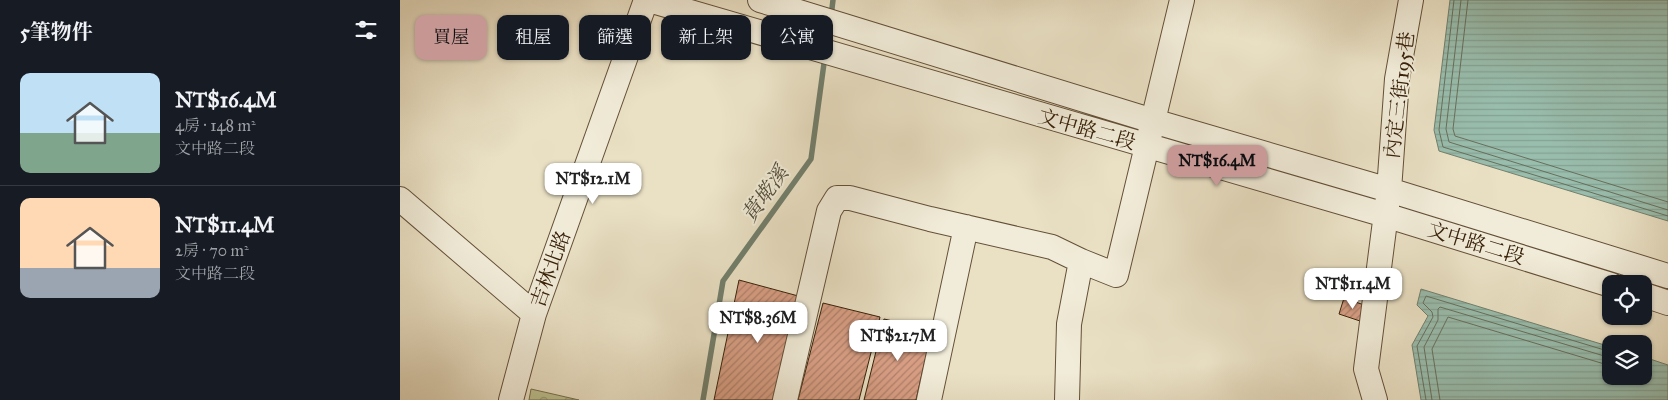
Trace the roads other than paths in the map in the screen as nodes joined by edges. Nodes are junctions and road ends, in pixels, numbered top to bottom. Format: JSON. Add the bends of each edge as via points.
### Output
{"nodes":[{"id":1,"x":648,"y":0,"type":"edge"},
{"id":2,"x":760,"y":0,"type":"edge"},
{"id":3,"x":1182,"y":0,"type":"edge"},
{"id":4,"x":1411,"y":0,"type":"edge"},
{"id":5,"x":1153,"y":121,"type":"junction"},
{"id":6,"x":1147,"y":146,"type":"junction"},
{"id":7,"x":1389,"y":190,"type":"junction"},
{"id":8,"x":400,"y":199,"type":"edge"},
{"id":9,"x":1385,"y":215,"type":"junction"},
{"id":10,"x":966,"y":228,"type":"junction"},
{"id":11,"x":1081,"y":261,"type":"junction"},
{"id":12,"x":1668,"y":276,"type":"edge"},
{"id":13,"x":1602,"y":282,"type":"edge"},
{"id":14,"x":1652,"y":298,"type":"edge"},
{"id":15,"x":1668,"y":303,"type":"edge"},
{"id":16,"x":534,"y":314,"type":"junction"},
{"id":17,"x":511,"y":400,"type":"edge"},
{"id":18,"x":785,"y":400,"type":"edge"},
{"id":19,"x":929,"y":400,"type":"edge"},
{"id":20,"x":1067,"y":400,"type":"edge"},
{"id":21,"x":1376,"y":400,"type":"edge"}],
"edges":[{"from":1,"to":6,"type":"street","name":"文中路二段"},
{"from":1,"to":16,"type":"street","name":"吉林北路"},
{"from":2,"to":5,"type":"street","name":"文中路二段"},
{"from":3,"to":5,"type":"street"},
{"from":4,"to":7,"type":"street","name":"內定三街195巷","via":[[1397,79]]},
{"from":5,"to":6,"type":"street"},
{"from":5,"to":7,"type":"street","name":"文中路二段"},
{"from":6,"to":9,"type":"street","name":"文中路二段"},
{"from":6,"to":11,"type":"street","via":[[1116,275]]},
{"from":7,"to":9,"type":"street","name":"內定三街195巷"},
{"from":7,"to":12,"type":"street","name":"文中路二段"},
{"from":8,"to":16,"type":"street"},
{"from":9,"to":13,"type":"street","name":"文中路二段"},
{"from":9,"to":21,"type":"street","name":"內定三街195巷","via":[[1366,369]]},
{"from":10,"to":11,"type":"street","via":[[1052,247]]},
{"from":10,"to":18,"type":"street","via":[[850,198],[837,198],[829,211]]},
{"from":10,"to":19,"type":"street"},
{"from":11,"to":20,"type":"street","via":[[1069,324]]},
{"from":14,"to":15,"type":"street"},
{"from":16,"to":17,"type":"street","name":"吉林北路"}]}
